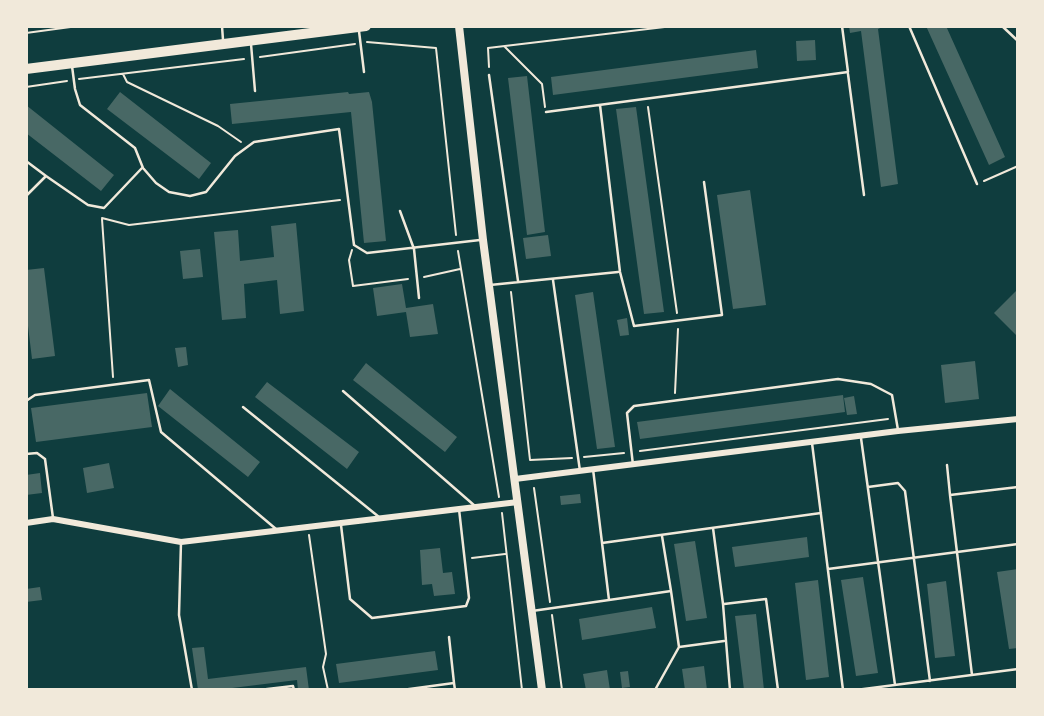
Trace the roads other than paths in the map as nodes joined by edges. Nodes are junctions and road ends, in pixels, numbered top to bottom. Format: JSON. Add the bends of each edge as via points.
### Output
{"nodes":[{"id":1,"x":222,"y":26,"type":"edge"},
{"id":2,"x":459,"y":26,"type":"edge"},
{"id":3,"x":842,"y":26,"type":"edge"},
{"id":4,"x":909,"y":26,"type":"edge"},
{"id":5,"x":1002,"y":26,"type":"edge"},
{"id":6,"x":362,"y":27,"type":"edge"},
{"id":7,"x":283,"y":32,"type":"edge"},
{"id":8,"x":250,"y":41,"type":"junction"},
{"id":9,"x":1018,"y":41,"type":"edge"},
{"id":10,"x":224,"y":44,"type":"junction"},
{"id":11,"x":72,"y":64,"type":"junction"},
{"id":12,"x":26,"y":69,"type":"edge"},
{"id":13,"x":364,"y":72,"type":"dead end"},
{"id":14,"x":848,"y":72,"type":"junction"},
{"id":15,"x":489,"y":75,"type":"road end"},
{"id":16,"x":255,"y":91,"type":"dead end"},
{"id":17,"x":600,"y":106,"type":"junction"},
{"id":18,"x":546,"y":112,"type":"road end"},
{"id":19,"x":26,"y":160,"type":"edge"},
{"id":20,"x":143,"y":168,"type":"junction"},
{"id":21,"x":46,"y":176,"type":"junction"},
{"id":22,"x":704,"y":182,"type":"dead end"},
{"id":23,"x":977,"y":184,"type":"road end"},
{"id":24,"x":864,"y":195,"type":"dead end"},
{"id":25,"x":26,"y":196,"type":"edge"},
{"id":26,"x":400,"y":211,"type":"dead end"},
{"id":27,"x":483,"y":240,"type":"junction"},
{"id":28,"x":414,"y":249,"type":"junction"},
{"id":29,"x":620,"y":272,"type":"junction"},
{"id":30,"x":553,"y":280,"type":"junction"},
{"id":31,"x":518,"y":281,"type":"junction"},
{"id":32,"x":489,"y":285,"type":"junction"},
{"id":33,"x":419,"y":298,"type":"dead end"},
{"id":34,"x":343,"y":391,"type":"dead end"},
{"id":35,"x":26,"y":401,"type":"edge"},
{"id":36,"x":243,"y":407,"type":"dead end"},
{"id":37,"x":1018,"y":419,"type":"edge"},
{"id":38,"x":898,"y":432,"type":"junction"},
{"id":39,"x":861,"y":436,"type":"junction"},
{"id":40,"x":812,"y":443,"type":"junction"},
{"id":41,"x":26,"y":454,"type":"edge"},
{"id":42,"x":633,"y":465,"type":"junction"},
{"id":43,"x":947,"y":465,"type":"dead end"},
{"id":44,"x":593,"y":469,"type":"junction"},
{"id":45,"x":580,"y":471,"type":"junction"},
{"id":46,"x":515,"y":479,"type":"junction"},
{"id":47,"x":867,"y":487,"type":"junction"},
{"id":48,"x":1018,"y":487,"type":"edge"},
{"id":49,"x":950,"y":495,"type":"junction"},
{"id":50,"x":518,"y":502,"type":"junction"},
{"id":51,"x":476,"y":507,"type":"junction"},
{"id":52,"x":459,"y":509,"type":"junction"},
{"id":53,"x":821,"y":513,"type":"junction"},
{"id":54,"x":380,"y":518,"type":"junction"},
{"id":55,"x":53,"y":519,"type":"junction"},
{"id":56,"x":26,"y":523,"type":"edge"},
{"id":57,"x":341,"y":523,"type":"junction"},
{"id":58,"x":713,"y":528,"type":"junction"},
{"id":59,"x":278,"y":530,"type":"junction"},
{"id":60,"x":662,"y":535,"type":"junction"},
{"id":61,"x":181,"y":542,"type":"junction"},
{"id":62,"x":602,"y":543,"type":"junction"},
{"id":63,"x":1018,"y":544,"type":"edge"},
{"id":64,"x":956,"y":552,"type":"junction"},
{"id":65,"x":914,"y":557,"type":"junction"},
{"id":66,"x":877,"y":562,"type":"junction"},
{"id":67,"x":828,"y":569,"type":"junction"},
{"id":68,"x":671,"y":591,"type":"junction"},
{"id":69,"x":609,"y":600,"type":"junction"},
{"id":70,"x":723,"y":604,"type":"junction"},
{"id":71,"x":532,"y":611,"type":"junction"},
{"id":72,"x":449,"y":637,"type":"dead end"},
{"id":73,"x":724,"y":641,"type":"junction"},
{"id":74,"x":680,"y":647,"type":"junction"},
{"id":75,"x":1018,"y":669,"type":"edge"},
{"id":76,"x":972,"y":675,"type":"junction"},
{"id":77,"x":930,"y":681,"type":"junction"},
{"id":78,"x":454,"y":682,"type":"junction"},
{"id":79,"x":895,"y":685,"type":"junction"},
{"id":80,"x":192,"y":690,"type":"edge"},
{"id":81,"x":260,"y":690,"type":"edge"},
{"id":82,"x":294,"y":690,"type":"edge"},
{"id":83,"x":402,"y":690,"type":"edge"},
{"id":84,"x":455,"y":690,"type":"edge"},
{"id":85,"x":542,"y":690,"type":"edge"},
{"id":86,"x":655,"y":690,"type":"edge"},
{"id":87,"x":730,"y":690,"type":"edge"},
{"id":88,"x":778,"y":690,"type":"edge"},
{"id":89,"x":843,"y":690,"type":"edge"},
{"id":90,"x":856,"y":690,"type":"edge"}],
"edges":[{"from":1,"to":10,"type":"lane"},
{"from":2,"to":27,"type":"street"},
{"from":3,"to":14,"type":"lane"},
{"from":4,"to":23,"type":"lane"},
{"from":5,"to":9,"type":"lane"},
{"from":6,"to":7,"type":"main road"},
{"from":6,"to":13,"type":"lane"},
{"from":7,"to":8,"type":"main road"},
{"from":8,"to":10,"type":"main road"},
{"from":8,"to":16,"type":"lane"},
{"from":10,"to":11,"type":"main road"},
{"from":11,"to":12,"type":"main road"},
{"from":11,"to":20,"type":"lane","via":[[80,105],[135,148]]},
{"from":14,"to":17,"type":"lane"},
{"from":14,"to":24,"type":"lane"},
{"from":15,"to":31,"type":"lane"},
{"from":17,"to":18,"type":"lane"},
{"from":17,"to":29,"type":"lane"},
{"from":19,"to":21,"type":"lane"},
{"from":20,"to":21,"type":"lane","via":[[104,208],[88,205]]},
{"from":20,"to":28,"type":"lane","via":[[169,192],[190,196],[206,192],[235,156],[254,142],[339,129],[354,245],[367,253]]},
{"from":21,"to":25,"type":"lane"},
{"from":22,"to":29,"type":"lane","via":[[722,315],[635,326]]},
{"from":26,"to":28,"type":"lane"},
{"from":27,"to":28,"type":"lane"},
{"from":27,"to":32,"type":"street"},
{"from":28,"to":33,"type":"lane"},
{"from":29,"to":30,"type":"lane"},
{"from":30,"to":31,"type":"lane"},
{"from":30,"to":45,"type":"lane"},
{"from":31,"to":32,"type":"lane"},
{"from":32,"to":46,"type":"street"},
{"from":34,"to":51,"type":"lane"},
{"from":35,"to":59,"type":"lane","via":[[35,395],[149,380],[161,432]]},
{"from":36,"to":54,"type":"lane"},
{"from":37,"to":38,"type":"street"},
{"from":38,"to":39,"type":"street"},
{"from":38,"to":42,"type":"lane","via":[[892,396],[871,384],[838,379],[634,406],[627,412]]},
{"from":39,"to":40,"type":"street"},
{"from":39,"to":47,"type":"lane"},
{"from":40,"to":42,"type":"street"},
{"from":40,"to":53,"type":"lane"},
{"from":41,"to":55,"type":"lane","via":[[37,453],[45,459]]},
{"from":42,"to":44,"type":"street"},
{"from":43,"to":49,"type":"lane"},
{"from":44,"to":45,"type":"street"},
{"from":44,"to":62,"type":"lane"},
{"from":45,"to":46,"type":"street"},
{"from":46,"to":50,"type":"street"},
{"from":47,"to":65,"type":"lane","via":[[902,486]]},
{"from":47,"to":66,"type":"lane"},
{"from":48,"to":49,"type":"lane"},
{"from":49,"to":64,"type":"lane"},
{"from":50,"to":51,"type":"street"},
{"from":50,"to":71,"type":"street"},
{"from":51,"to":52,"type":"street"},
{"from":52,"to":54,"type":"street"},
{"from":52,"to":57,"type":"lane","via":[[469,598],[466,606],[372,618],[350,598]]},
{"from":53,"to":58,"type":"lane"},
{"from":53,"to":67,"type":"lane"},
{"from":54,"to":57,"type":"street"},
{"from":55,"to":56,"type":"street"},
{"from":55,"to":61,"type":"street"},
{"from":57,"to":59,"type":"street"},
{"from":58,"to":60,"type":"lane"},
{"from":58,"to":70,"type":"lane"},
{"from":59,"to":61,"type":"street"},
{"from":60,"to":62,"type":"lane"},
{"from":60,"to":68,"type":"lane"},
{"from":61,"to":80,"type":"lane","via":[[179,615]]},
{"from":62,"to":69,"type":"lane"},
{"from":63,"to":64,"type":"lane"},
{"from":64,"to":65,"type":"lane"},
{"from":64,"to":76,"type":"lane"},
{"from":65,"to":66,"type":"lane"},
{"from":65,"to":77,"type":"lane"},
{"from":66,"to":67,"type":"lane"},
{"from":66,"to":79,"type":"lane"},
{"from":67,"to":89,"type":"lane"},
{"from":68,"to":69,"type":"lane"},
{"from":68,"to":74,"type":"lane"},
{"from":69,"to":71,"type":"lane"},
{"from":70,"to":73,"type":"lane"},
{"from":70,"to":88,"type":"lane","via":[[766,599]]},
{"from":71,"to":85,"type":"street"},
{"from":72,"to":78,"type":"lane"},
{"from":73,"to":74,"type":"lane"},
{"from":73,"to":87,"type":"lane"},
{"from":74,"to":86,"type":"lane"},
{"from":75,"to":76,"type":"lane"},
{"from":76,"to":77,"type":"lane"},
{"from":77,"to":79,"type":"lane"},
{"from":78,"to":83,"type":"lane"},
{"from":78,"to":84,"type":"lane"},
{"from":79,"to":90,"type":"lane"},
{"from":81,"to":82,"type":"lane","via":[[293,686]]}]}
